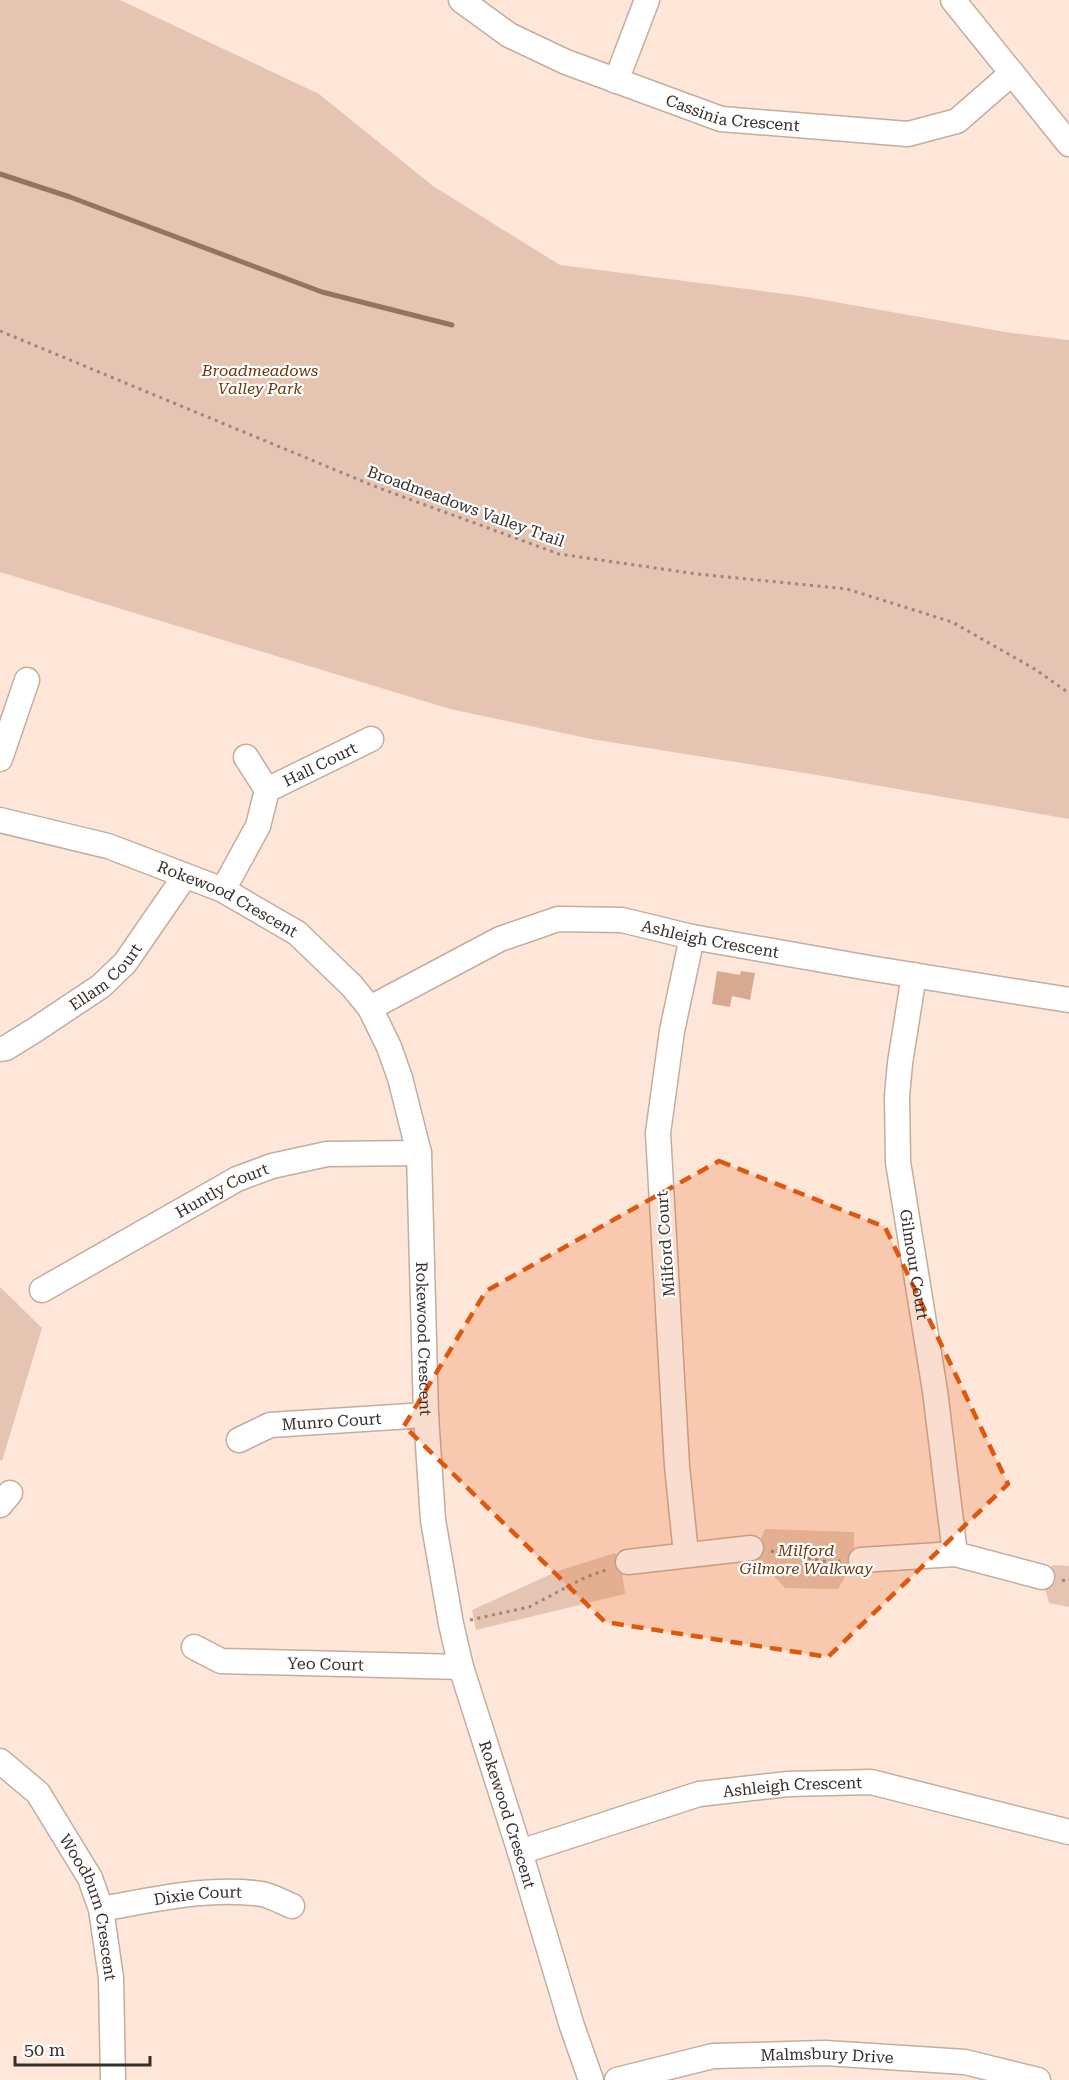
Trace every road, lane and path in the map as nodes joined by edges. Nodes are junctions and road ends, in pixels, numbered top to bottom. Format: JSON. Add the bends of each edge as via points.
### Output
{"nodes":[{"id":1,"x":461,"y":0,"type":"edge"},
{"id":2,"x":647,"y":0,"type":"edge"},
{"id":3,"x":953,"y":0,"type":"edge"},
{"id":4,"x":1012,"y":73,"type":"junction"},
{"id":5,"x":616,"y":81,"type":"junction"},
{"id":6,"x":1069,"y":144,"type":"edge"},
{"id":7,"x":0,"y":331,"type":"edge"},
{"id":8,"x":27,"y":680,"type":"dead end"},
{"id":9,"x":1069,"y":693,"type":"edge"},
{"id":10,"x":371,"y":739,"type":"dead end"},
{"id":11,"x":246,"y":757,"type":"dead end"},
{"id":12,"x":0,"y":759,"type":"edge"},
{"id":13,"x":267,"y":790,"type":"junction"},
{"id":14,"x":0,"y":819,"type":"edge"},
{"id":15,"x":185,"y":876,"type":"junction"},
{"id":16,"x":223,"y":890,"type":"junction"},
{"id":17,"x":692,"y":937,"type":"junction"},
{"id":18,"x":914,"y":975,"type":"junction"},
{"id":19,"x":1069,"y":1000,"type":"edge"},
{"id":20,"x":370,"y":1008,"type":"junction"},
{"id":21,"x":0,"y":1049,"type":"edge"},
{"id":22,"x":419,"y":1153,"type":"junction"},
{"id":23,"x":42,"y":1290,"type":"dead end"},
{"id":24,"x":426,"y":1415,"type":"junction"},
{"id":25,"x":239,"y":1440,"type":"dead end"},
{"id":26,"x":751,"y":1548,"type":"joint"},
{"id":27,"x":687,"y":1554,"type":"junction"},
{"id":28,"x":955,"y":1554,"type":"junction"},
{"id":29,"x":861,"y":1560,"type":"joint"},
{"id":30,"x":628,"y":1562,"type":"joint"},
{"id":31,"x":1042,"y":1577,"type":"dead end"},
{"id":32,"x":451,"y":1624,"type":"junction"},
{"id":33,"x":194,"y":1647,"type":"dead end"},
{"id":34,"x":461,"y":1667,"type":"junction"},
{"id":35,"x":0,"y":1761,"type":"edge"},
{"id":36,"x":1069,"y":1832,"type":"edge"},
{"id":37,"x":520,"y":1852,"type":"junction"},
{"id":38,"x":292,"y":1906,"type":"dead end"},
{"id":39,"x":101,"y":1909,"type":"junction"},
{"id":40,"x":665,"y":2074,"type":"edge"},
{"id":41,"x":113,"y":2080,"type":"edge"},
{"id":42,"x":591,"y":2080,"type":"edge"},
{"id":43,"x":617,"y":2080,"type":"edge"},
{"id":44,"x":1038,"y":2080,"type":"edge"}],
"edges":[{"from":1,"to":5,"type":"street","name":"Cassinia Crescent","via":[[509,35]]},
{"from":2,"to":5,"type":"street"},
{"from":3,"to":4,"type":"street"},
{"from":4,"to":5,"type":"street","name":"Cassinia Crescent","via":[[957,121],[908,134],[721,119]]},
{"from":4,"to":6,"type":"street"},
{"from":7,"to":9,"type":"path","name":"Broadmeadows Valley Trail","via":[[379,488],[559,554],[697,574],[847,589],[952,622]]},
{"from":8,"to":12,"type":"street"},
{"from":10,"to":13,"type":"street","name":"Hall Court"},
{"from":11,"to":13,"type":"street","name":"Hall Court"},
{"from":13,"to":16,"type":"street","name":"Hall Court","via":[[258,826]]},
{"from":14,"to":15,"type":"street","name":"Rokewood Crescent","via":[[108,846]]},
{"from":15,"to":16,"type":"street","name":"Rokewood Crescent"},
{"from":15,"to":21,"type":"street","name":"Ellam Court","via":[[124,963],[101,986]]},
{"from":16,"to":20,"type":"street","name":"Rokewood Crescent","via":[[297,933]]},
{"from":17,"to":18,"type":"street","name":"Ashleigh Crescent"},
{"from":17,"to":20,"type":"street","name":"Ashleigh Crescent","via":[[622,920],[558,919],[500,939]]},
{"from":17,"to":27,"type":"street","name":"Milford Court","via":[[672,1031],[658,1133],[677,1466]]},
{"from":18,"to":19,"type":"street","name":"Ashleigh Crescent"},
{"from":18,"to":28,"type":"street","name":"Gilmour Court","via":[[897,1096],[898,1162],[935,1391]]},
{"from":20,"to":22,"type":"street","name":"Rokewood Crescent","via":[[400,1078]]},
{"from":22,"to":23,"type":"street","name":"Huntly Court","via":[[327,1154],[272,1166],[237,1179]]},
{"from":22,"to":24,"type":"street","name":"Rokewood Crescent"},
{"from":24,"to":25,"type":"street","name":"Munro Court","via":[[270,1425]]},
{"from":24,"to":32,"type":"street","name":"Rokewood Crescent","via":[[433,1520]]},
{"from":26,"to":27,"type":"street"},
{"from":26,"to":29,"type":"path","via":[[828,1562]]},
{"from":27,"to":30,"type":"street"},
{"from":28,"to":29,"type":"street"},
{"from":28,"to":31,"type":"street"},
{"from":30,"to":32,"type":"path","via":[[586,1577],[529,1606]]},
{"from":32,"to":34,"type":"street","name":"Rokewood Crescent"},
{"from":33,"to":34,"type":"street","name":"Yeo Court","via":[[221,1661]]},
{"from":34,"to":37,"type":"street","name":"Rokewood Crescent"},
{"from":35,"to":39,"type":"street","name":"Woodburn Crescent","via":[[38,1793],[90,1878]]},
{"from":36,"to":37,"type":"street","name":"Ashleigh Crescent","via":[[871,1782],[788,1784],[699,1794]]},
{"from":37,"to":42,"type":"street","name":"Rokewood Crescent"},
{"from":38,"to":39,"type":"street","name":"Dixie Court","via":[[264,1895],[227,1892],[185,1894]]},
{"from":39,"to":41,"type":"street","name":"Woodburn Crescent","via":[[111,1978]]},
{"from":40,"to":43,"type":"street","name":"Malmsbury Drive"},
{"from":40,"to":44,"type":"street","name":"Malmsbury Drive","via":[[713,2056],[825,2053],[965,2062]]}]}
